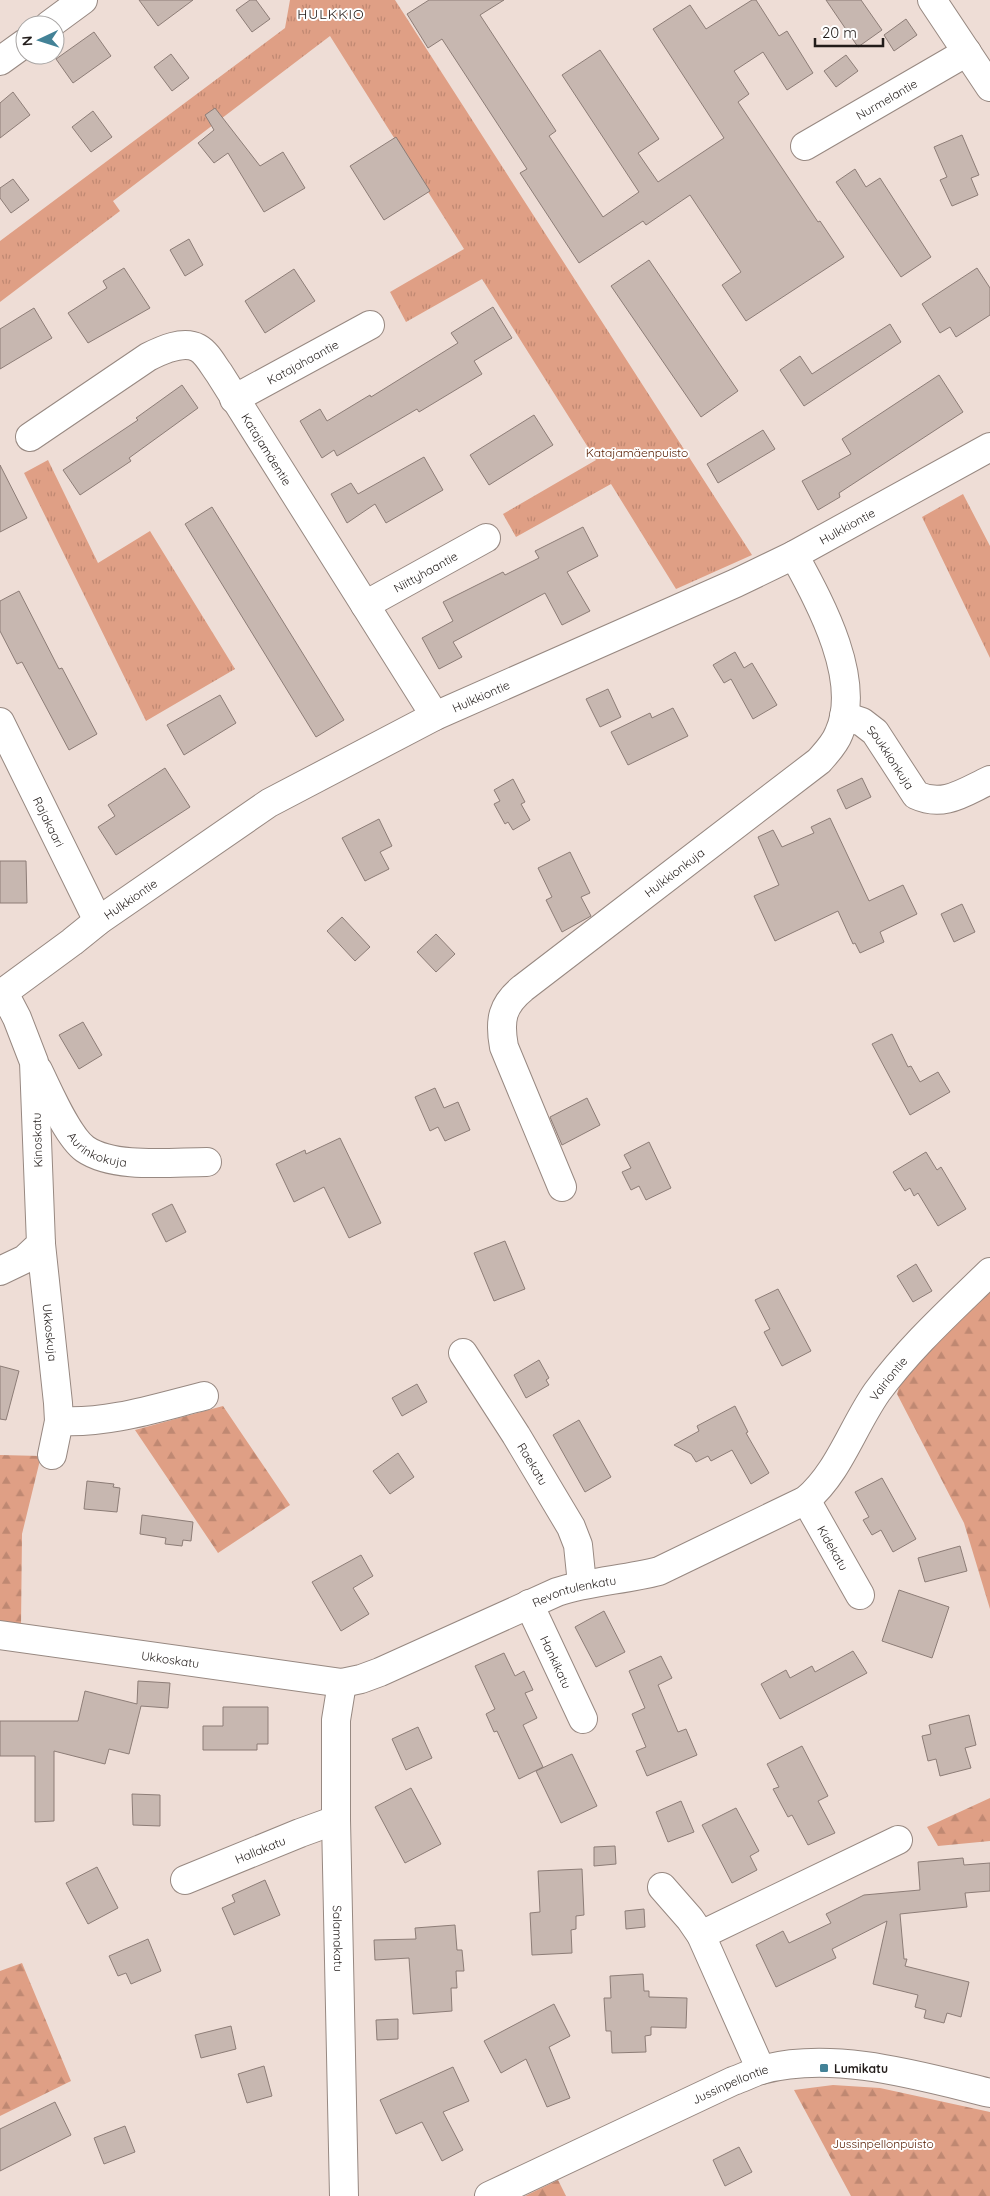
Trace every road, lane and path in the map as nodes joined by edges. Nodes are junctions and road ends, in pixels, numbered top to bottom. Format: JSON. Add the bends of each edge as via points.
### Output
{"nodes":[{"id":1,"x":83,"y":0,"type":"edge"},
{"id":2,"x":932,"y":0,"type":"edge"},
{"id":3,"x":63,"y":15,"type":"edge"},
{"id":4,"x":15,"y":50,"type":"edge"},
{"id":5,"x":967,"y":52,"type":"junction"},
{"id":6,"x":0,"y":61,"type":"edge"},
{"id":7,"x":990,"y":87,"type":"edge"},
{"id":8,"x":805,"y":146,"type":"dead end"},
{"id":9,"x":370,"y":326,"type":"dead end"},
{"id":10,"x":234,"y":398,"type":"junction"},
{"id":11,"x":30,"y":436,"type":"dead end"},
{"id":12,"x":990,"y":447,"type":"edge"},
{"id":13,"x":486,"y":538,"type":"dead end"},
{"id":14,"x":794,"y":554,"type":"junction"},
{"id":15,"x":366,"y":606,"type":"junction"},
{"id":16,"x":435,"y":716,"type":"junction"},
{"id":17,"x":844,"y":716,"type":"junction"},
{"id":18,"x":0,"y":722,"type":"edge"},
{"id":19,"x":990,"y":780,"type":"edge"},
{"id":20,"x":98,"y":921,"type":"junction"},
{"id":21,"x":2,"y":994,"type":"edge"},
{"id":22,"x":34,"y":1062,"type":"junction"},
{"id":23,"x":206,"y":1162,"type":"dead end"},
{"id":24,"x":562,"y":1186,"type":"dead end"},
{"id":25,"x":41,"y":1244,"type":"junction"},
{"id":26,"x":0,"y":1271,"type":"edge"},
{"id":27,"x":990,"y":1272,"type":"edge"},
{"id":28,"x":463,"y":1353,"type":"dead end"},
{"id":29,"x":204,"y":1396,"type":"dead end"},
{"id":30,"x":59,"y":1422,"type":"junction"},
{"id":31,"x":52,"y":1456,"type":"dead end"},
{"id":32,"x":806,"y":1500,"type":"junction"},
{"id":33,"x":582,"y":1584,"type":"junction"},
{"id":34,"x":860,"y":1595,"type":"dead end"},
{"id":35,"x":529,"y":1604,"type":"junction"},
{"id":36,"x":0,"y":1635,"type":"edge"},
{"id":37,"x":342,"y":1682,"type":"junction"},
{"id":38,"x":583,"y":1719,"type":"dead end"},
{"id":39,"x":336,"y":1820,"type":"junction"},
{"id":40,"x":898,"y":1840,"type":"dead end"},
{"id":41,"x":185,"y":1880,"type":"dead end"},
{"id":42,"x":662,"y":1887,"type":"dead end"},
{"id":43,"x":701,"y":1935,"type":"junction"},
{"id":44,"x":761,"y":2070,"type":"junction"},
{"id":45,"x":990,"y":2093,"type":"edge"},
{"id":46,"x":344,"y":2196,"type":"edge"},
{"id":47,"x":489,"y":2196,"type":"edge"}],
"edges":[{"from":1,"to":3,"type":"street"},
{"from":2,"to":5,"type":"street"},
{"from":4,"to":6,"type":"street"},
{"from":5,"to":7,"type":"street"},
{"from":5,"to":8,"type":"street","name":"Nurmelantie"},
{"from":9,"to":10,"type":"street","name":"Katajahaantie"},
{"from":10,"to":11,"type":"street","name":"Katajamäentie","via":[[198,348],[180,346],[148,357]]},
{"from":10,"to":15,"type":"street","name":"Katajamäentie"},
{"from":12,"to":14,"type":"street","name":"Hulkkiontie"},
{"from":13,"to":15,"type":"street","name":"Niittyhaantie"},
{"from":14,"to":16,"type":"street","name":"Hulkkiontie","via":[[736,583]]},
{"from":14,"to":17,"type":"street","name":"Hulkkionkuja","via":[[834,636],[844,678]]},
{"from":15,"to":16,"type":"street","name":"Katajamäentie"},
{"from":16,"to":20,"type":"street","name":"Hulkkiontie","via":[[270,803]]},
{"from":17,"to":19,"type":"street","name":"Soukkionkuja","via":[[862,722],[874,732],[916,795],[926,800],[938,802],[949,799]]},
{"from":17,"to":24,"type":"street","name":"Hulkkionkuja","via":[[840,733],[819,761],[510,998],[501,1030],[504,1047]]},
{"from":18,"to":20,"type":"street","name":"Rajakaari"},
{"from":20,"to":21,"type":"street","name":"Hulkkiontie"},
{"from":21,"to":22,"type":"street","name":"Kinoskatu"},
{"from":22,"to":23,"type":"street","name":"Aurinkokuja","via":[[69,1130],[84,1148],[105,1158],[132,1162]]},
{"from":22,"to":25,"type":"street","name":"Kinoskatu"},
{"from":25,"to":26,"type":"street","via":[[25,1259]]},
{"from":25,"to":30,"type":"street","name":"Ukkoskuja"},
{"from":27,"to":32,"type":"street","name":"Vairiontie","via":[[927,1333],[894,1371],[876,1394],[832,1470],[819,1489]]},
{"from":28,"to":33,"type":"street","name":"Raekatu","via":[[571,1527],[578,1545]]},
{"from":29,"to":30,"type":"street","via":[[110,1419]]},
{"from":30,"to":31,"type":"street","name":"Ukkoskuja"},
{"from":32,"to":33,"type":"street","name":"Revontulenkatu","via":[[659,1571],[621,1580]]},
{"from":32,"to":34,"type":"street","name":"Kidekatu"},
{"from":33,"to":35,"type":"street","name":"Revontulenkatu"},
{"from":35,"to":37,"type":"street","name":"Revontulenkatu","via":[[380,1672]]},
{"from":35,"to":38,"type":"street","name":"Hankikatu"},
{"from":36,"to":37,"type":"street","name":"Ukkoskatu"},
{"from":37,"to":39,"type":"street","name":"Salamakatu","via":[[336,1720]]},
{"from":39,"to":41,"type":"street","name":"Hallakatu"},
{"from":39,"to":46,"type":"street","name":"Salamakatu"},
{"from":40,"to":43,"type":"street"},
{"from":42,"to":43,"type":"street"},
{"from":43,"to":44,"type":"street"},
{"from":44,"to":45,"type":"street","name":"Jussinpellontie","via":[[819,2063],[848,2064],[911,2074]]},
{"from":44,"to":47,"type":"street","name":"Jussinpellontie"}]}
